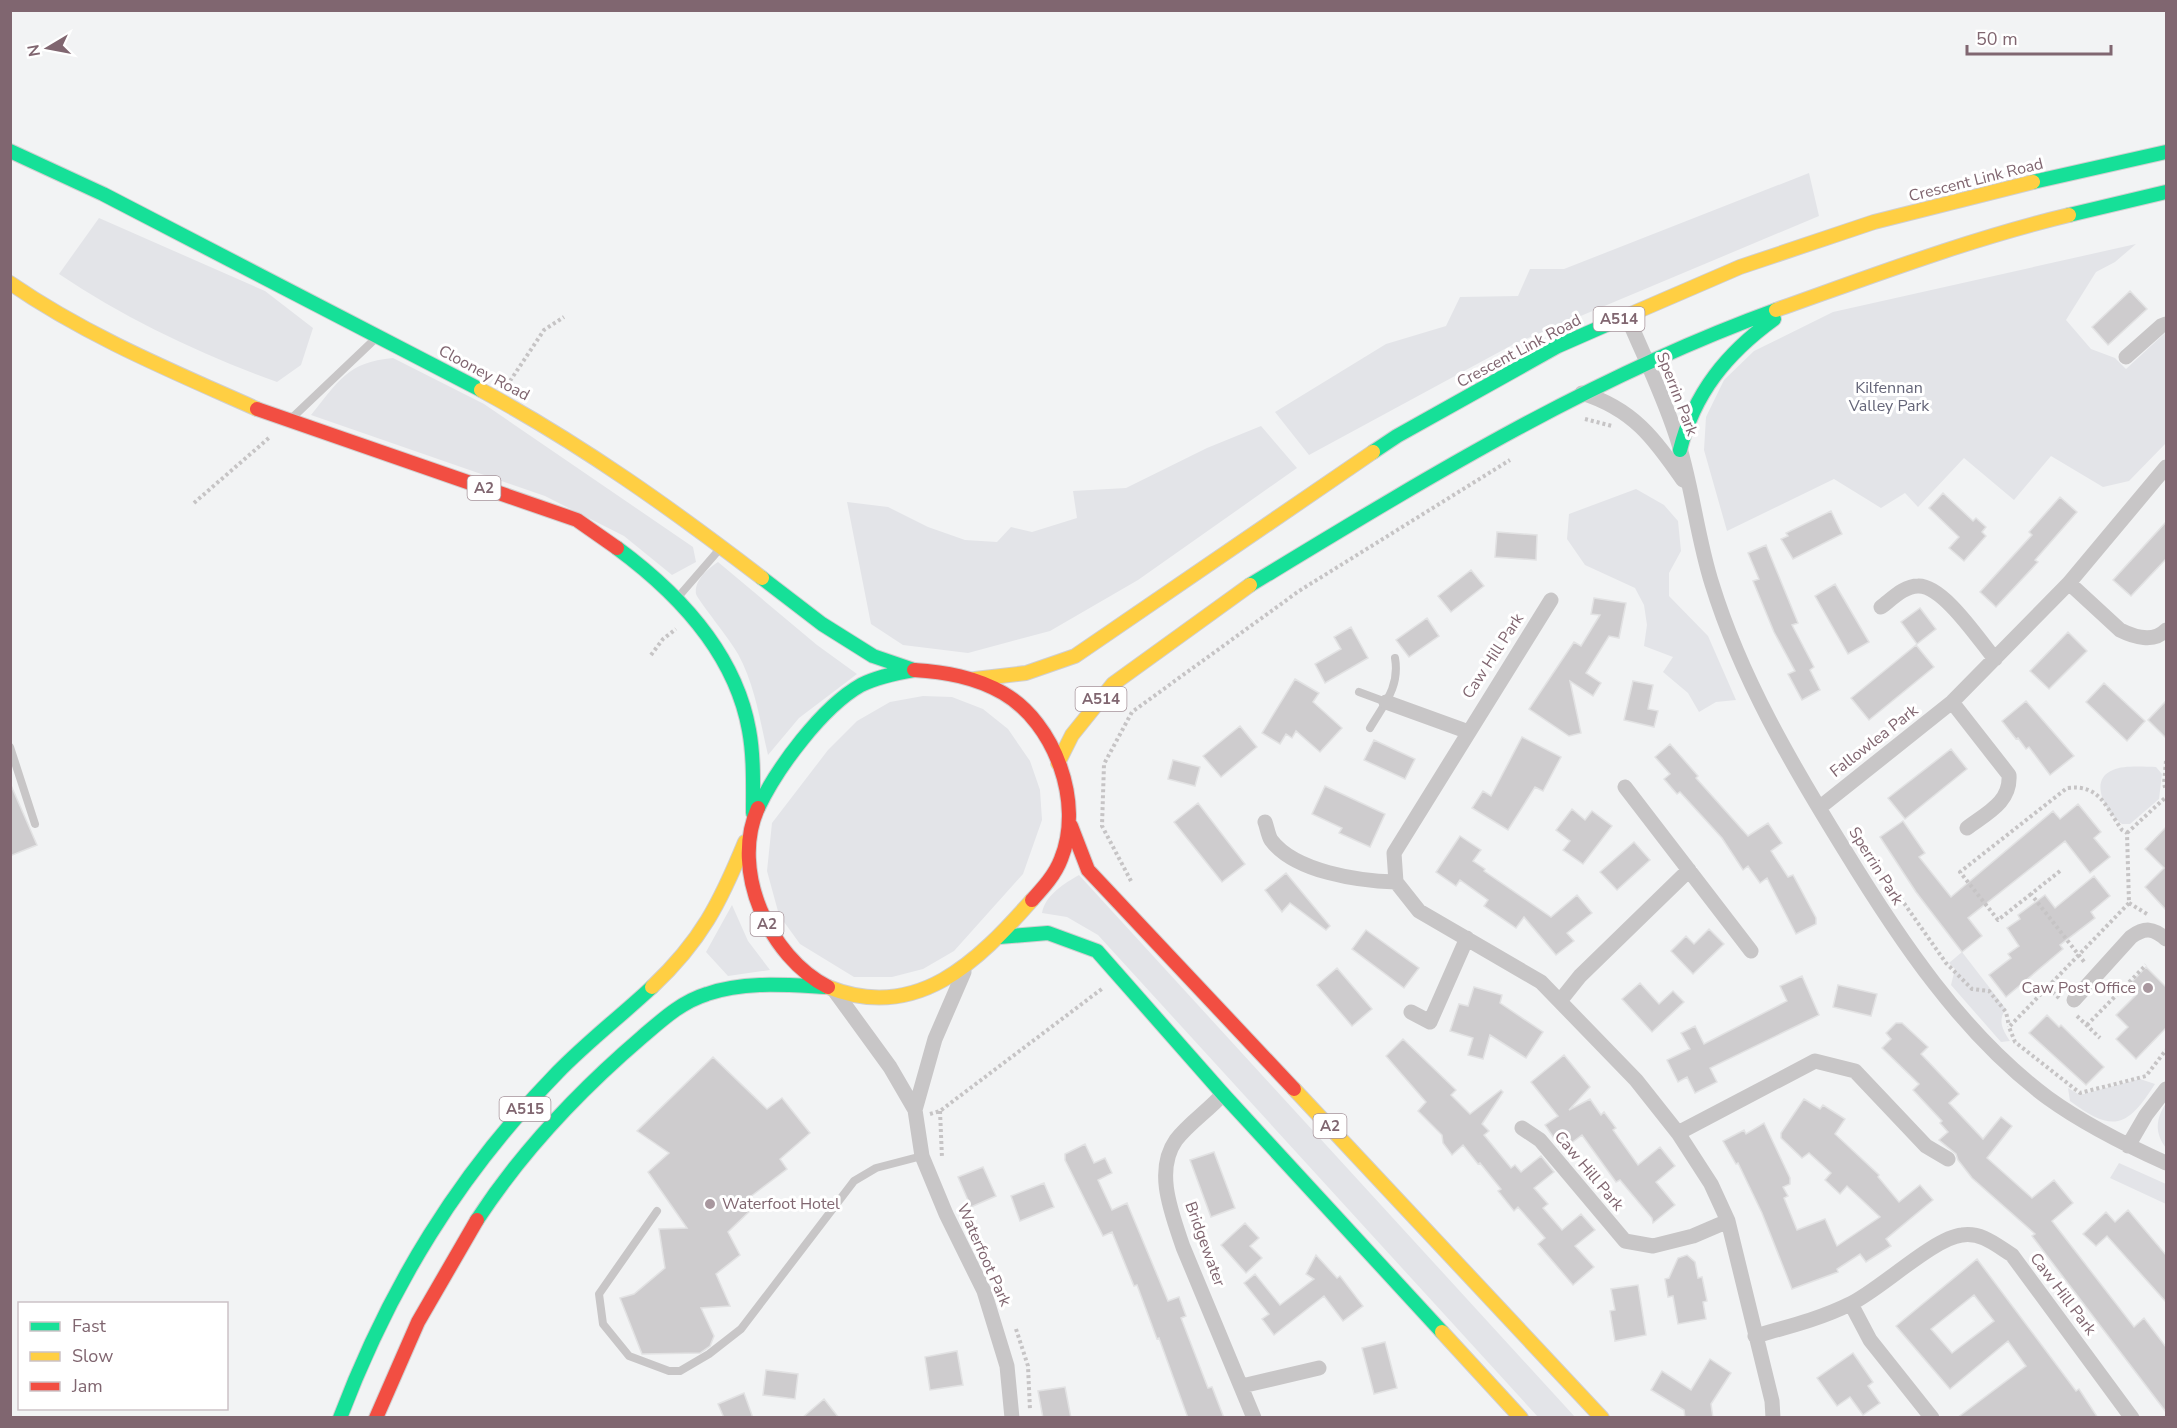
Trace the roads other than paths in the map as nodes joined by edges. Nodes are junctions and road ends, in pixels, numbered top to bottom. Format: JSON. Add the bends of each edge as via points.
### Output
{"nodes":[{"id":1,"x":10,"y":151,"type":"edge"},
{"id":2,"x":2166,"y":152,"type":"edge"},
{"id":3,"x":2166,"y":192,"type":"edge"},
{"id":4,"x":10,"y":283,"type":"edge"},
{"id":5,"x":1800,"y":302,"type":"junction"},
{"id":6,"x":1627,"y":316,"type":"junction"},
{"id":7,"x":2166,"y":324,"type":"edge"},
{"id":8,"x":379,"y":336,"type":"junction"},
{"id":9,"x":2126,"y":357,"type":"dead end"},
{"id":10,"x":1646,"y":363,"type":"junction"},
{"id":11,"x":1581,"y":393,"type":"junction"},
{"id":12,"x":288,"y":421,"type":"junction"},
{"id":13,"x":1680,"y":450,"type":"junction"},
{"id":14,"x":2166,"y":467,"type":"edge"},
{"id":15,"x":1688,"y":488,"type":"junction"},
{"id":16,"x":722,"y":546,"type":"junction"},
{"id":17,"x":2069,"y":583,"type":"junction"},
{"id":18,"x":678,"y":597,"type":"junction"},
{"id":19,"x":1551,"y":600,"type":"dead end"},
{"id":20,"x":1881,"y":607,"type":"dead end"},
{"id":21,"x":2166,"y":630,"type":"edge"},
{"id":22,"x":1395,"y":658,"type":"dead end"},
{"id":23,"x":1995,"y":659,"type":"junction"},
{"id":24,"x":914,"y":670,"type":"junction"},
{"id":25,"x":975,"y":679,"type":"junction"},
{"id":26,"x":1359,"y":692,"type":"dead end"},
{"id":27,"x":1386,"y":702,"type":"junction"},
{"id":28,"x":1952,"y":702,"type":"junction"},
{"id":29,"x":1370,"y":728,"type":"dead end"},
{"id":30,"x":1466,"y":731,"type":"junction"},
{"id":31,"x":10,"y":747,"type":"edge"},
{"id":32,"x":1058,"y":763,"type":"junction"},
{"id":33,"x":1625,"y":787,"type":"dead end"},
{"id":34,"x":1818,"y":808,"type":"junction"},
{"id":35,"x":1265,"y":822,"type":"dead end"},
{"id":36,"x":35,"y":824,"type":"dead end"},
{"id":37,"x":752,"y":825,"type":"junction"},
{"id":38,"x":1071,"y":826,"type":"junction"},
{"id":39,"x":1967,"y":828,"type":"dead end"},
{"id":40,"x":1689,"y":870,"type":"junction"},
{"id":41,"x":1396,"y":882,"type":"junction"},
{"id":42,"x":999,"y":937,"type":"junction"},
{"id":43,"x":1467,"y":938,"type":"junction"},
{"id":44,"x":2166,"y":939,"type":"edge"},
{"id":45,"x":1751,"y":951,"type":"dead end"},
{"id":46,"x":965,"y":969,"type":"junction"},
{"id":47,"x":829,"y":989,"type":"junction"},
{"id":48,"x":2074,"y":1000,"type":"dead end"},
{"id":49,"x":1560,"y":1001,"type":"junction"},
{"id":50,"x":1411,"y":1012,"type":"dead end"},
{"id":51,"x":2166,"y":1089,"type":"edge"},
{"id":52,"x":1223,"y":1094,"type":"junction"},
{"id":53,"x":916,"y":1114,"type":"junction"},
{"id":54,"x":1522,"y":1128,"type":"dead end"},
{"id":55,"x":1678,"y":1133,"type":"junction"},
{"id":56,"x":2128,"y":1146,"type":"junction"},
{"id":57,"x":922,"y":1156,"type":"junction"},
{"id":58,"x":1948,"y":1159,"type":"dead end"},
{"id":59,"x":2166,"y":1163,"type":"edge"},
{"id":60,"x":657,"y":1212,"type":"dead end"},
{"id":61,"x":1728,"y":1221,"type":"junction"},
{"id":62,"x":1851,"y":1304,"type":"junction"},
{"id":63,"x":1755,"y":1336,"type":"junction"},
{"id":64,"x":1319,"y":1368,"type":"dead end"},
{"id":65,"x":1242,"y":1386,"type":"junction"},
{"id":66,"x":340,"y":1418,"type":"edge"},
{"id":67,"x":376,"y":1418,"type":"edge"},
{"id":68,"x":1012,"y":1418,"type":"edge"},
{"id":69,"x":1254,"y":1418,"type":"edge"},
{"id":70,"x":1521,"y":1418,"type":"edge"},
{"id":71,"x":1602,"y":1418,"type":"edge"},
{"id":72,"x":1773,"y":1418,"type":"edge"},
{"id":73,"x":1932,"y":1418,"type":"edge"},
{"id":74,"x":2132,"y":1418,"type":"edge"}],
"edges":[{"from":1,"to":8,"type":"highway","name":"Clooney Road","via":[[103,194]]},
{"from":2,"to":6,"type":"highway","name":"Crescent Link Road","number":"A514","via":[[1964,197],[1874,222],[1740,267]]},
{"from":3,"to":5,"type":"highway","number":"A514","via":[[2031,224]]},
{"from":4,"to":12,"type":"highway","number":"A2","via":[[53,313],[107,342]]},
{"from":5,"to":10,"type":"highway","number":"A514"},
{"from":5,"to":13,"type":"highway","via":[[1753,333],[1717,368],[1684,428]]},
{"from":6,"to":10,"type":"street","name":"Sperrin Park"},
{"from":6,"to":25,"type":"highway","name":"Crescent Link Road","number":"A514","via":[[1558,346],[1397,436],[1075,656],[1012,677]]},
{"from":7,"to":9,"type":"street"},
{"from":8,"to":12,"type":"lane"},
{"from":8,"to":16,"type":"highway","name":"Clooney Road","via":[[534,419],[664,503]]},
{"from":10,"to":11,"type":"highway","number":"A514"},
{"from":10,"to":13,"type":"street","name":"Sperrin Park"},
{"from":11,"to":15,"type":"street","name":"Sperrin Park","via":[[1611,403],[1635,419]]},
{"from":11,"to":32,"type":"highway","number":"A514","via":[[1442,469],[1243,589],[1113,684],[1072,735]]},
{"from":12,"to":18,"type":"highway","number":"A2","via":[[577,520],[623,551]]},
{"from":13,"to":15,"type":"street","name":"Sperrin Park"},
{"from":14,"to":17,"type":"street","name":"Fallowlea Park"},
{"from":15,"to":34,"type":"street","name":"Sperrin Park","via":[[1712,584],[1740,659]]},
{"from":16,"to":18,"type":"lane"},
{"from":16,"to":24,"type":"highway","name":"Clooney Road","via":[[822,624],[873,656]]},
{"from":17,"to":21,"type":"street","via":[[2130,635],[2151,638]]},
{"from":17,"to":23,"type":"street","name":"Fallowlea Park"},
{"from":18,"to":37,"type":"highway","number":"A2","via":[[711,638],[732,677],[746,719],[753,769]]},
{"from":19,"to":30,"type":"street","name":"Caw Hill Park"},
{"from":20,"to":23,"type":"street","via":[[1906,588],[1929,587],[1941,595]]},
{"from":22,"to":27,"type":"lane","via":[[1395,689]]},
{"from":23,"to":28,"type":"street","name":"Fallowlea Park"},
{"from":24,"to":25,"type":"highway","number":"A514"},
{"from":24,"to":37,"type":"highway","via":[[879,678],[854,690],[822,719],[781,770]]},
{"from":25,"to":32,"type":"highway","number":"A2","via":[[1007,695],[1040,726]]},
{"from":26,"to":27,"type":"lane"},
{"from":27,"to":29,"type":"lane"},
{"from":27,"to":30,"type":"street"},
{"from":28,"to":34,"type":"street","name":"Fallowlea Park"},
{"from":28,"to":39,"type":"street","via":[[2009,775],[2010,788],[2004,800]]},
{"from":30,"to":41,"type":"street","name":"Caw Hill Park","via":[[1394,852]]},
{"from":31,"to":36,"type":"lane"},
{"from":32,"to":38,"type":"highway","number":"A2"},
{"from":33,"to":40,"type":"street"},
{"from":34,"to":56,"type":"street","name":"Sperrin Park","via":[[1892,927],[1954,1006],[2048,1098]]},
{"from":35,"to":41,"type":"street","via":[[1270,839],[1286,853],[1331,875]]},
{"from":37,"to":47,"type":"highway","number":"A2","via":[[750,872],[759,908],[776,942],[802,971]]},
{"from":37,"to":66,"type":"highway","number":"A515","via":[[723,893],[695,941],[652,989],[559,1071],[461,1186],[377,1327]]},
{"from":38,"to":42,"type":"highway","number":"A2","via":[[1061,859],[1045,885]]},
{"from":38,"to":71,"type":"highway","number":"A2","via":[[1088,870]]},
{"from":40,"to":45,"type":"street"},
{"from":40,"to":49,"type":"street","via":[[1580,976]]},
{"from":41,"to":43,"type":"street","via":[[1419,911]]},
{"from":42,"to":46,"type":"highway","number":"A2"},
{"from":42,"to":52,"type":"highway","via":[[1048,933],[1096,951]]},
{"from":43,"to":49,"type":"street","via":[[1541,982]]},
{"from":43,"to":50,"type":"street","via":[[1430,1022]]},
{"from":44,"to":48,"type":"street","via":[[2153,930],[2141,930]]},
{"from":46,"to":47,"type":"highway","number":"A2","via":[[936,986],[888,998]]},
{"from":46,"to":53,"type":"street","name":"Waterfoot Park","via":[[935,1039]]},
{"from":47,"to":53,"type":"street","name":"Waterfoot Park","via":[[890,1067]]},
{"from":47,"to":67,"type":"highway","number":"A515","via":[[783,985],[706,993],[672,1013],[623,1053],[559,1116],[501,1185],[453,1256],[418,1322]]},
{"from":49,"to":55,"type":"street","via":[[1636,1080]]},
{"from":51,"to":56,"type":"street"},
{"from":52,"to":65,"type":"street","name":"Bridgewater","via":[[1176,1140],[1164,1169],[1183,1247]]},
{"from":52,"to":70,"type":"highway"},
{"from":53,"to":57,"type":"street","name":"Waterfoot Park"},
{"from":54,"to":61,"type":"street","name":"Caw Hill Park","via":[[1540,1140],[1625,1241],[1653,1246],[1693,1236]]},
{"from":55,"to":58,"type":"street","via":[[1815,1061],[1855,1071],[1926,1146]]},
{"from":55,"to":61,"type":"street","via":[[1712,1184]]},
{"from":56,"to":59,"type":"street","name":"Sperrin Park"},
{"from":57,"to":60,"type":"lane","via":[[876,1168],[854,1181],[741,1329],[710,1354],[680,1371],[669,1371],[629,1356],[603,1324],[599,1294]]},
{"from":57,"to":68,"type":"street","name":"Waterfoot Park","via":[[984,1291],[1007,1366]]},
{"from":61,"to":63,"type":"street"},
{"from":62,"to":63,"type":"street","name":"Caw Hill Park"},
{"from":62,"to":73,"type":"street","via":[[1870,1340]]},
{"from":62,"to":74,"type":"street","name":"Caw Hill Park","via":[[1937,1245],[1962,1234],[1984,1237],[2012,1255]]},
{"from":63,"to":72,"type":"street","via":[[1773,1401]]},
{"from":64,"to":65,"type":"street"},
{"from":65,"to":69,"type":"street","name":"Bridgewater"}]}
